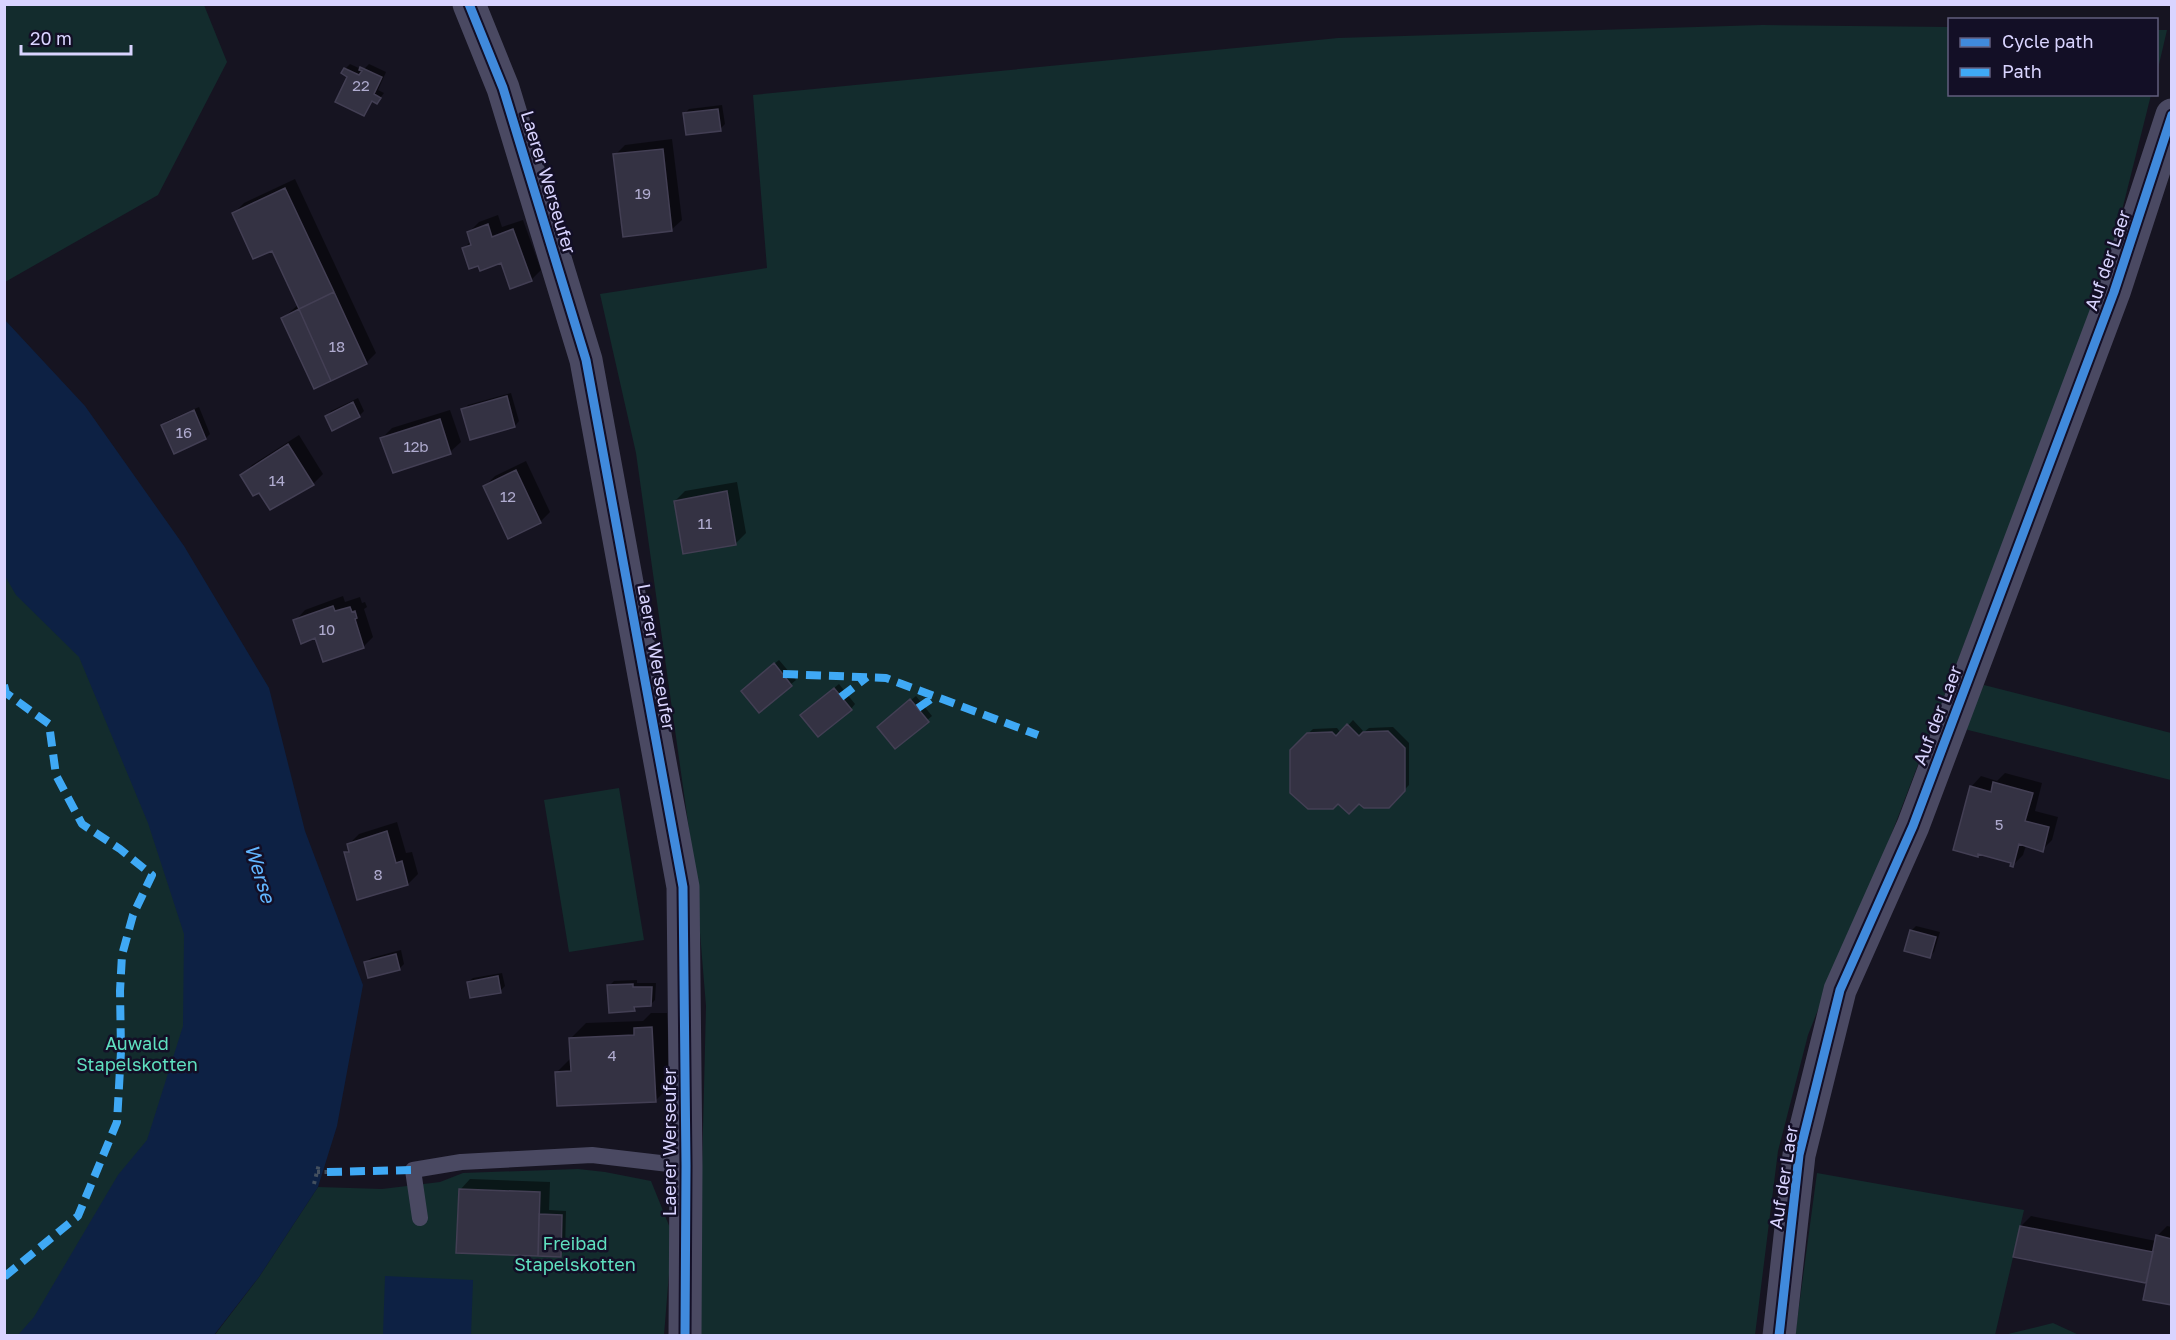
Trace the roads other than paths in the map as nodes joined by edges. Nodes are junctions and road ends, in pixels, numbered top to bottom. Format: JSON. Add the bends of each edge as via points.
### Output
{"nodes":[{"id":1,"x":468,"y":4,"type":"edge"},
{"id":2,"x":2172,"y":115,"type":"edge"},
{"id":3,"x":686,"y":1166,"type":"junction"},
{"id":4,"x":420,"y":1218,"type":"dead end"},
{"id":5,"x":685,"y":1335,"type":"edge"},
{"id":6,"x":1779,"y":1335,"type":"edge"}],
"edges":[{"from":1,"to":3,"type":"street","name":"Laerer Werseufer","via":[[503,88],[586,360],[683,887]]},
{"from":2,"to":6,"type":"street","name":"Auf der Laer","via":[[2114,292],[1913,826],[1840,990],[1799,1155]]},
{"from":3,"to":4,"type":"lane","via":[[592,1155],[461,1162],[413,1170]]},
{"from":3,"to":5,"type":"street","name":"Laerer Werseufer"}]}
